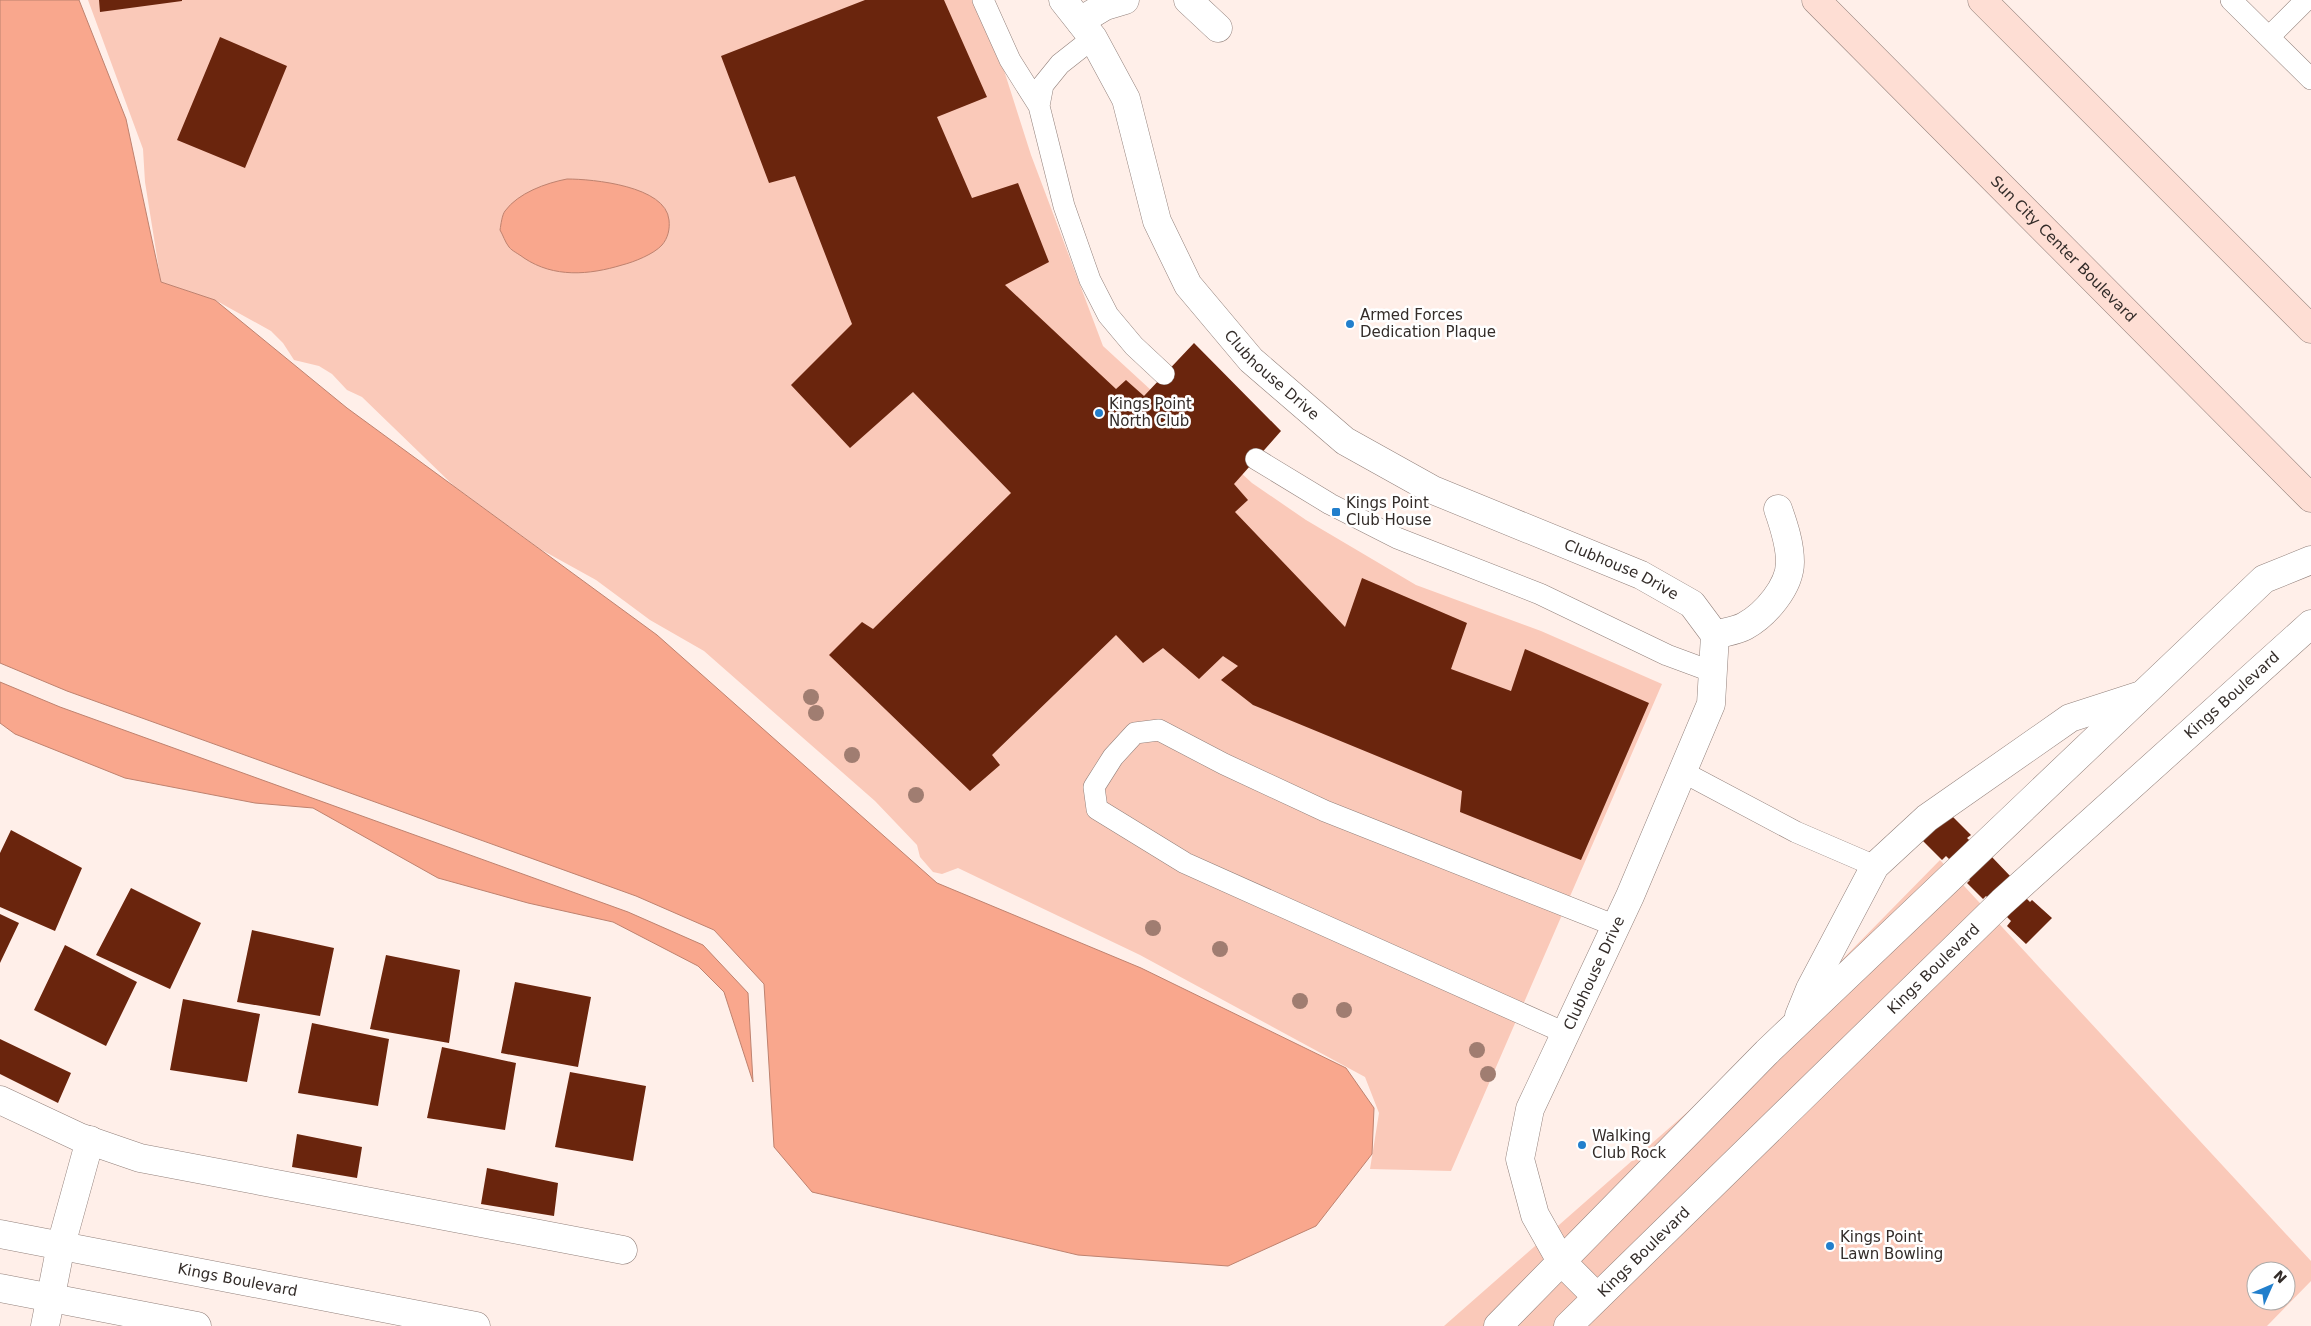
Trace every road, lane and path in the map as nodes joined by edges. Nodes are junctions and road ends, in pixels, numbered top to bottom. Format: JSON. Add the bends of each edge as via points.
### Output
{"nodes":[{"id":1,"x":983,"y":0,"type":"edge"},
{"id":2,"x":1062,"y":0,"type":"edge"},
{"id":3,"x":1125,"y":0,"type":"edge"},
{"id":4,"x":1188,"y":0,"type":"edge"},
{"id":5,"x":1816,"y":0,"type":"edge"},
{"id":6,"x":1982,"y":0,"type":"edge"},
{"id":7,"x":2231,"y":0,"type":"edge"},
{"id":8,"x":2306,"y":0,"type":"edge"},
{"id":9,"x":1218,"y":28,"type":"dead end"},
{"id":10,"x":1086,"y":30,"type":"junction"},
{"id":11,"x":2269,"y":37,"type":"junction"},
{"id":12,"x":2311,"y":79,"type":"edge"},
{"id":13,"x":1039,"y":106,"type":"junction"},
{"id":14,"x":2311,"y":329,"type":"edge"},
{"id":15,"x":1164,"y":374,"type":"dead end"},
{"id":16,"x":1256,"y":459,"type":"dead end"},
{"id":17,"x":2311,"y":498,"type":"edge"},
{"id":18,"x":1778,"y":509,"type":"dead end"},
{"id":19,"x":2311,"y":560,"type":"edge"},
{"id":20,"x":2311,"y":624,"type":"edge"},
{"id":21,"x":1715,"y":634,"type":"junction"},
{"id":22,"x":1713,"y":672,"type":"junction"},
{"id":23,"x":2144,"y":694,"type":"junction"},
{"id":24,"x":1682,"y":772,"type":"junction"},
{"id":25,"x":1875,"y":866,"type":"junction"},
{"id":26,"x":1616,"y":926,"type":"junction"},
{"id":27,"x":1795,"y":1025,"type":"junction"},
{"id":28,"x":1566,"y":1033,"type":"junction"},
{"id":29,"x":0,"y":1100,"type":"edge"},
{"id":30,"x":90,"y":1140,"type":"junction"},
{"id":31,"x":0,"y":1234,"type":"edge"},
{"id":32,"x":61,"y":1245,"type":"junction"},
{"id":33,"x":624,"y":1250,"type":"dead end"},
{"id":34,"x":1561,"y":1261,"type":"junction"},
{"id":35,"x":0,"y":1288,"type":"edge"},
{"id":36,"x":50,"y":1297,"type":"junction"},
{"id":37,"x":1597,"y":1298,"type":"junction"},
{"id":38,"x":45,"y":1326,"type":"edge"},
{"id":39,"x":197,"y":1326,"type":"edge"},
{"id":40,"x":476,"y":1326,"type":"edge"},
{"id":41,"x":1498,"y":1326,"type":"edge"},
{"id":42,"x":1568,"y":1326,"type":"edge"}],
"edges":[{"from":1,"to":13,"type":"lane","via":[[1010,60]]},
{"from":2,"to":10,"type":"street","name":"Clubhouse Drive"},
{"from":3,"to":10,"type":"street","via":[[1105,6]]},
{"from":4,"to":9,"type":"street"},
{"from":5,"to":17,"type":"main road","name":"Sun City Center Boulevard"},
{"from":6,"to":14,"type":"main road"},
{"from":7,"to":11,"type":"lane"},
{"from":8,"to":11,"type":"lane"},
{"from":10,"to":13,"type":"lane","via":[[1043,85]]},
{"from":10,"to":21,"type":"street","name":"Clubhouse Drive","via":[[1126,99],[1157,221],[1188,285],[1252,360],[1345,441],[1433,490],[1641,576],[1692,604]]},
{"from":11,"to":12,"type":"lane"},
{"from":13,"to":15,"type":"lane","via":[[1064,206],[1090,280],[1108,315]]},
{"from":16,"to":22,"type":"lane","via":[[1330,504],[1397,538],[1540,594],[1667,655]]},
{"from":18,"to":21,"type":"street","via":[[1790,563],[1781,590],[1763,614],[1743,627]]},
{"from":19,"to":23,"type":"street","via":[[2264,579]]},
{"from":20,"to":37,"type":"street","name":"Kings Boulevard","via":[[2002,902]]},
{"from":21,"to":22,"type":"street","name":"Clubhouse Drive"},
{"from":22,"to":24,"type":"street","name":"Clubhouse Drive","via":[[1711,704]]},
{"from":23,"to":25,"type":"street","via":[[2070,718],[1928,818]]},
{"from":23,"to":27,"type":"street"},
{"from":24,"to":25,"type":"lane","via":[[1796,832]]},
{"from":24,"to":26,"type":"street","name":"Clubhouse Drive"},
{"from":25,"to":27,"type":"street","via":[[1810,989]]},
{"from":26,"to":28,"type":"street","name":"Clubhouse Drive"},
{"from":26,"to":28,"type":"lane","via":[[1325,810],[1159,730],[1135,733],[1113,757],[1094,787],[1097,809],[1185,863]]},
{"from":27,"to":34,"type":"street"},
{"from":28,"to":34,"type":"street","name":"Clubhouse Drive","via":[[1530,1109],[1520,1159],[1535,1215]]},
{"from":29,"to":30,"type":"street"},
{"from":30,"to":32,"type":"street"},
{"from":30,"to":33,"type":"street","via":[[140,1158]]},
{"from":31,"to":32,"type":"street","name":"Kings Boulevard"},
{"from":32,"to":36,"type":"street"},
{"from":32,"to":40,"type":"street","name":"Kings Boulevard"},
{"from":34,"to":37,"type":"street","name":"Clubhouse Drive"},
{"from":34,"to":41,"type":"street"},
{"from":35,"to":36,"type":"street"},
{"from":36,"to":38,"type":"street"},
{"from":36,"to":39,"type":"street"},
{"from":37,"to":42,"type":"street","name":"Kings Boulevard"}]}
